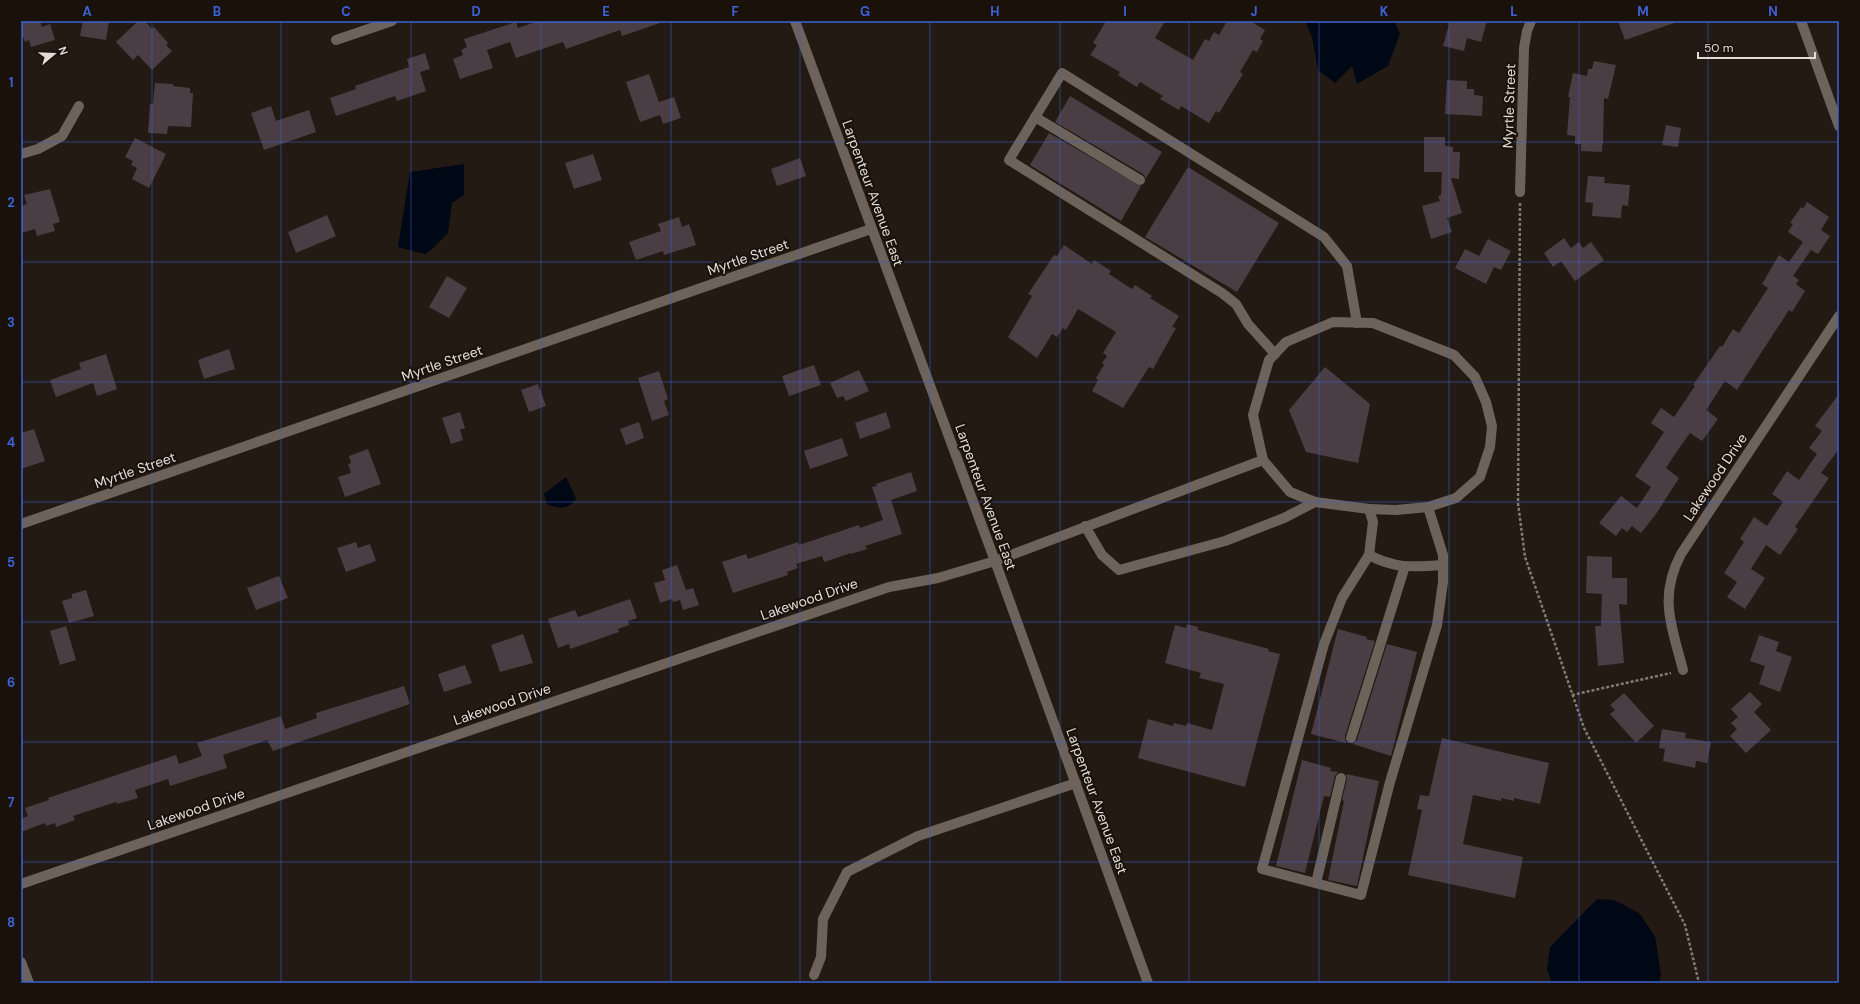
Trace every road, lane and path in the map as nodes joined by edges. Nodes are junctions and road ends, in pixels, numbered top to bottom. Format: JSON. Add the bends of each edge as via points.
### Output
{"nodes":[{"id":1,"x":392,"y":21,"type":"edge"},
{"id":2,"x":795,"y":21,"type":"edge"},
{"id":3,"x":1531,"y":21,"type":"edge"},
{"id":4,"x":1801,"y":21,"type":"edge"},
{"id":5,"x":336,"y":40,"type":"dead end"},
{"id":6,"x":79,"y":106,"type":"dead end"},
{"id":7,"x":1036,"y":116,"type":"junction"},
{"id":8,"x":1839,"y":126,"type":"edge"},
{"id":9,"x":21,"y":154,"type":"edge"},
{"id":10,"x":1140,"y":180,"type":"dead end"},
{"id":11,"x":1520,"y":192,"type":"joint"},
{"id":12,"x":871,"y":229,"type":"junction"},
{"id":13,"x":1839,"y":316,"type":"edge"},
{"id":14,"x":1357,"y":323,"type":"junction"},
{"id":15,"x":1275,"y":354,"type":"junction"},
{"id":16,"x":1263,"y":460,"type":"junction"},
{"id":17,"x":1315,"y":502,"type":"junction"},
{"id":18,"x":1428,"y":506,"type":"junction"},
{"id":19,"x":1369,"y":509,"type":"junction"},
{"id":20,"x":21,"y":524,"type":"edge"},
{"id":21,"x":1085,"y":526,"type":"junction"},
{"id":22,"x":1369,"y":555,"type":"junction"},
{"id":23,"x":995,"y":561,"type":"junction"},
{"id":24,"x":1443,"y":565,"type":"junction"},
{"id":25,"x":1405,"y":566,"type":"junction"},
{"id":26,"x":1683,"y":670,"type":"joint"},
{"id":27,"x":1572,"y":695,"type":"junction"},
{"id":28,"x":1352,"y":738,"type":"dead end"},
{"id":29,"x":1341,"y":778,"type":"dead end"},
{"id":30,"x":1076,"y":783,"type":"junction"},
{"id":31,"x":1316,"y":883,"type":"junction"},
{"id":32,"x":21,"y":884,"type":"edge"},
{"id":33,"x":21,"y":962,"type":"edge"},
{"id":34,"x":814,"y":976,"type":"dead end"},
{"id":35,"x":28,"y":983,"type":"edge"},
{"id":36,"x":1148,"y":983,"type":"edge"},
{"id":37,"x":1699,"y":983,"type":"edge"}],
"edges":[{"from":1,"to":5,"type":"street"},
{"from":2,"to":12,"type":"street","name":"Larpenteur Avenue East"},
{"from":3,"to":11,"type":"street","name":"Myrtle Street","via":[[1524,48]]},
{"from":4,"to":8,"type":"street"},
{"from":6,"to":9,"type":"street","via":[[62,136],[38,149]]},
{"from":7,"to":10,"type":"street"},
{"from":7,"to":14,"type":"street","via":[[1062,73],[1324,237],[1347,266]]},
{"from":7,"to":15,"type":"street","via":[[1010,160],[1222,293],[1236,304],[1248,324]]},
{"from":11,"to":27,"type":"path","via":[[1518,503],[1525,557]]},
{"from":12,"to":20,"type":"street","name":"Myrtle Street"},
{"from":12,"to":23,"type":"street","name":"Larpenteur Avenue East"},
{"from":13,"to":26,"type":"street","name":"Lakewood Drive","via":[[1673,569],[1667,604]]},
{"from":14,"to":15,"type":"street","via":[[1333,322],[1286,342]]},
{"from":14,"to":18,"type":"street","via":[[1373,323],[1454,355],[1475,377],[1486,402],[1492,426],[1490,447],[1480,477],[1456,498]]},
{"from":15,"to":16,"type":"street","via":[[1269,360],[1253,415]]},
{"from":16,"to":17,"type":"street","via":[[1290,492]]},
{"from":16,"to":21,"type":"street","name":"Lakewood Drive"},
{"from":17,"to":19,"type":"street"},
{"from":17,"to":21,"type":"street","via":[[1284,518],[1225,541],[1119,570],[1102,555]]},
{"from":18,"to":19,"type":"street","via":[[1396,510]]},
{"from":18,"to":24,"type":"street","via":[[1443,555]]},
{"from":19,"to":22,"type":"street","via":[[1373,522]]},
{"from":21,"to":23,"type":"street","name":"Lakewood Drive"},
{"from":22,"to":25,"type":"street","via":[[1383,563]]},
{"from":22,"to":31,"type":"street","via":[[1342,598],[1324,644],[1262,870]]},
{"from":23,"to":30,"type":"street","name":"Larpenteur Avenue East"},
{"from":23,"to":32,"type":"street","name":"Lakewood Drive","via":[[938,578],[889,587]]},
{"from":24,"to":25,"type":"street"},
{"from":24,"to":31,"type":"street","via":[[1437,625],[1390,782],[1361,895]]},
{"from":25,"to":28,"type":"street"},
{"from":26,"to":27,"type":"path"},
{"from":27,"to":37,"type":"path","via":[[1584,728],[1685,925]]},
{"from":29,"to":31,"type":"street"},
{"from":30,"to":34,"type":"street","via":[[918,836],[847,872],[823,919],[821,958]]},
{"from":30,"to":36,"type":"street","name":"Larpenteur Avenue East"},
{"from":33,"to":35,"type":"street"}]}
